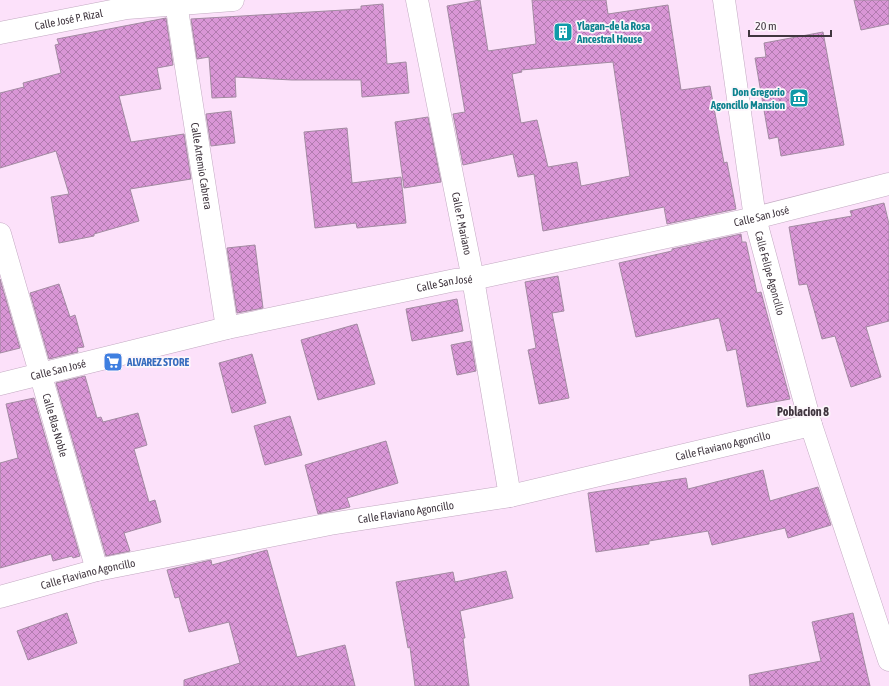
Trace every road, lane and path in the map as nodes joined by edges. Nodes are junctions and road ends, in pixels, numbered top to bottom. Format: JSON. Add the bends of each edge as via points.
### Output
{"nodes":[{"id":1,"x":233,"y":0,"type":"edge"},
{"id":2,"x":417,"y":0,"type":"edge"},
{"id":3,"x":724,"y":0,"type":"edge"},
{"id":4,"x":176,"y":3,"type":"junction"},
{"id":5,"x":126,"y":4,"type":"edge"},
{"id":6,"x":0,"y":33,"type":"edge"},
{"id":7,"x":889,"y":184,"type":"edge"},
{"id":8,"x":755,"y":218,"type":"junction"},
{"id":9,"x":0,"y":234,"type":"edge"},
{"id":10,"x":473,"y":279,"type":"junction"},
{"id":11,"x":227,"y":328,"type":"junction"},
{"id":12,"x":40,"y":373,"type":"junction"},
{"id":13,"x":0,"y":384,"type":"edge"},
{"id":14,"x":811,"y":424,"type":"junction"},
{"id":15,"x":510,"y":496,"type":"junction"},
{"id":16,"x":97,"y":570,"type":"junction"},
{"id":17,"x":0,"y":597,"type":"edge"},
{"id":18,"x":889,"y":660,"type":"edge"}],
"edges":[{"from":1,"to":4,"type":"street","name":"Calle José P. Rizal"},
{"from":2,"to":10,"type":"street","name":"Calle P. Mariano"},
{"from":3,"to":8,"type":"street","name":"Calle Felipe Agoncillo"},
{"from":4,"to":5,"type":"street","name":"Calle José P. Rizal"},
{"from":4,"to":11,"type":"street","name":"Calle Artemio Cabrera"},
{"from":5,"to":6,"type":"street","name":"Calle José P. Rizal"},
{"from":7,"to":8,"type":"street","name":"Calle San José"},
{"from":8,"to":10,"type":"street","name":"Calle San José"},
{"from":8,"to":14,"type":"street","name":"Calle Felipe Agoncillo"},
{"from":9,"to":12,"type":"street","name":"Calle Blas Noble"},
{"from":10,"to":11,"type":"street","name":"Calle San José","via":[[455,280]]},
{"from":10,"to":15,"type":"street","name":"Calle P. Mariano"},
{"from":11,"to":12,"type":"street","name":"Calle San José"},
{"from":12,"to":13,"type":"street","name":"Calle San José"},
{"from":12,"to":16,"type":"street","name":"Calle Blas Noble"},
{"from":14,"to":15,"type":"street","name":"Calle Flaviano Agoncillo"},
{"from":14,"to":18,"type":"street","name":"Calle Felipe Agoncillo"},
{"from":15,"to":16,"type":"street","name":"Calle Flaviano Agoncillo","via":[[330,524]]},
{"from":16,"to":17,"type":"street","name":"Calle Flaviano Agoncillo"}]}
